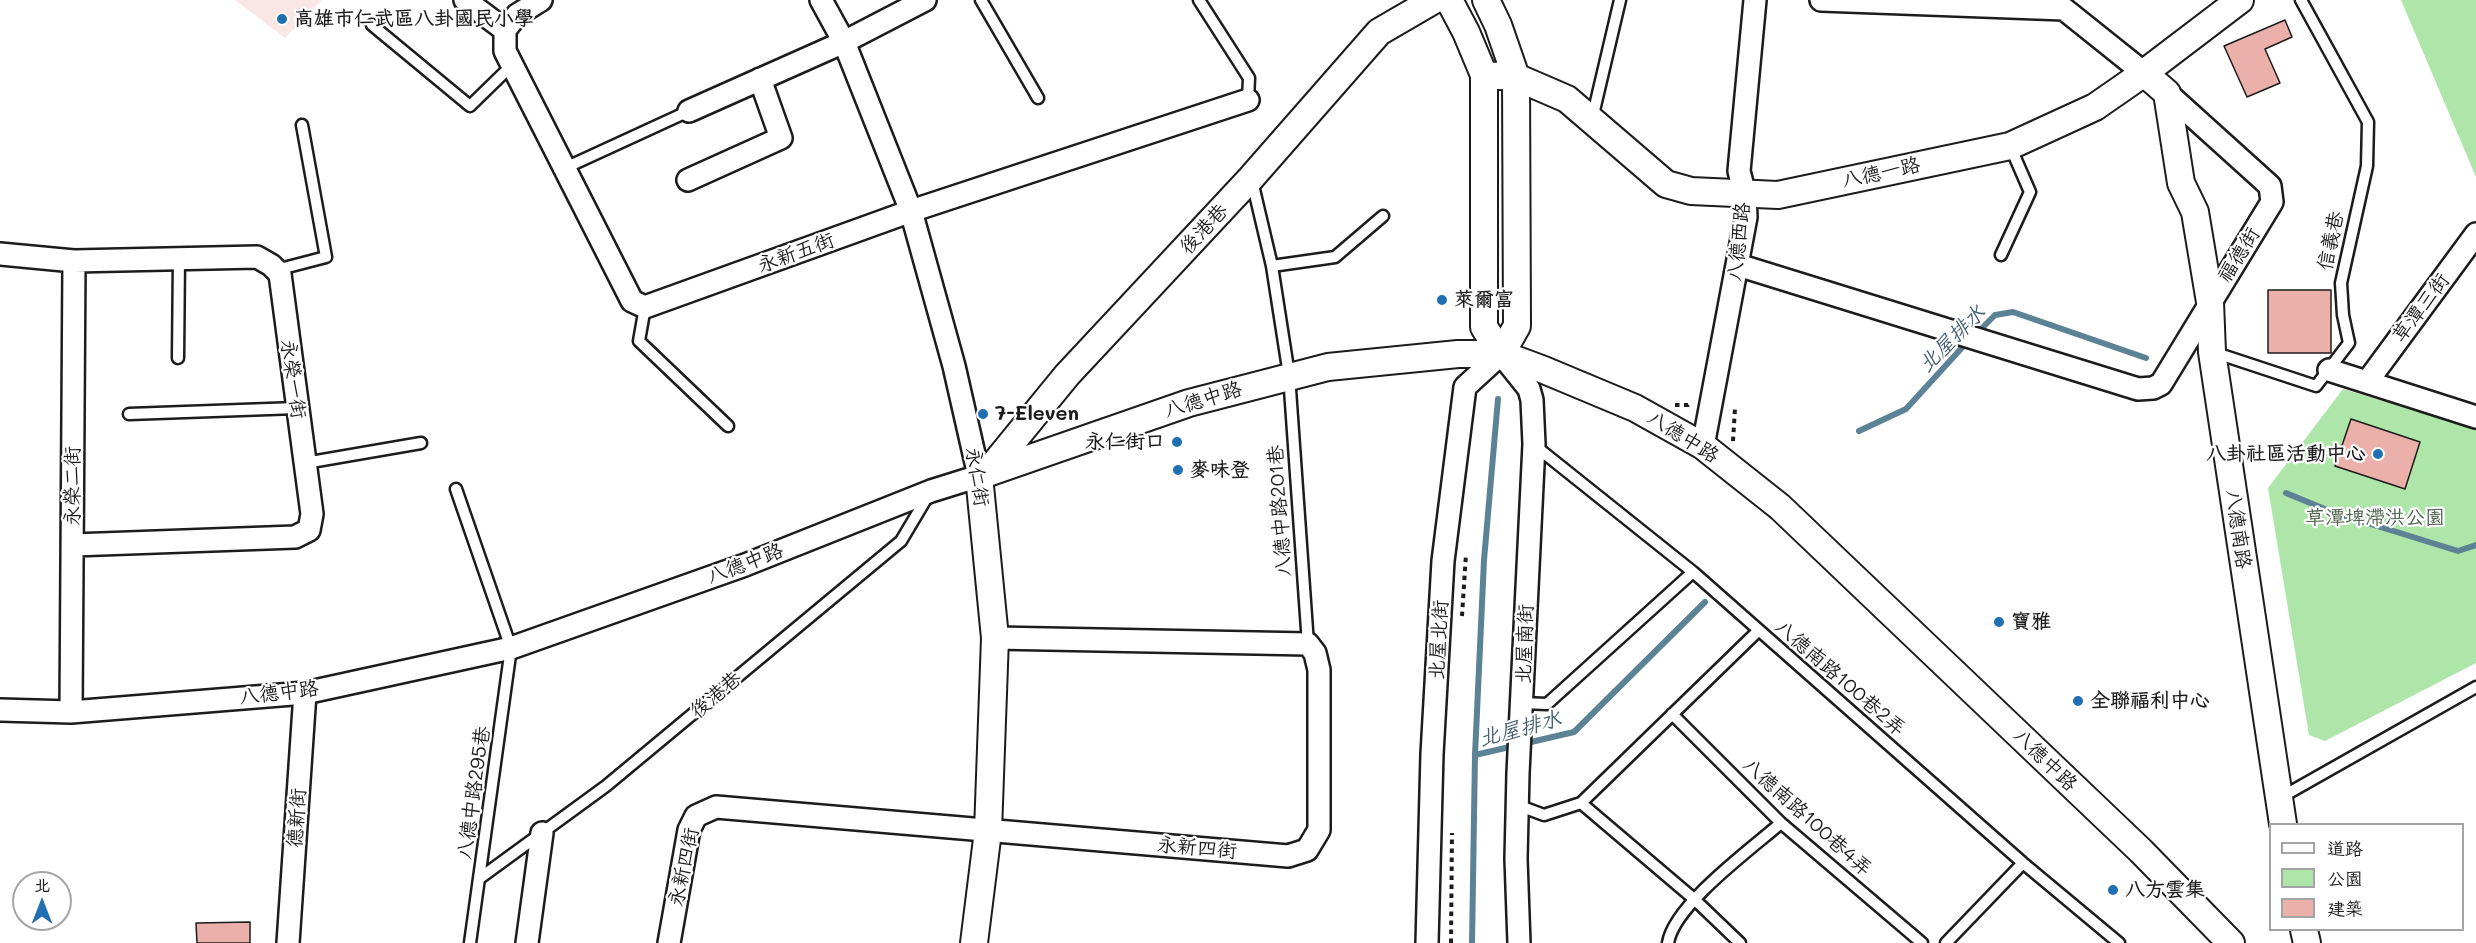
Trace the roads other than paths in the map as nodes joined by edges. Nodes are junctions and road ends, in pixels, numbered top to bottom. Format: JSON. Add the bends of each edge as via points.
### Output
{"nodes":[{"id":1,"x":465,"y":0,"type":"edge"},
{"id":2,"x":541,"y":0,"type":"edge"},
{"id":3,"x":821,"y":0,"type":"edge"},
{"id":4,"x":925,"y":0,"type":"edge"},
{"id":5,"x":981,"y":0,"type":"edge"},
{"id":6,"x":1199,"y":0,"type":"edge"},
{"id":7,"x":1434,"y":0,"type":"edge"},
{"id":8,"x":1449,"y":0,"type":"edge"},
{"id":9,"x":1486,"y":0,"type":"edge"},
{"id":10,"x":1620,"y":0,"type":"edge"},
{"id":11,"x":1755,"y":0,"type":"edge"},
{"id":12,"x":1821,"y":0,"type":"edge"},
{"id":13,"x":2240,"y":0,"type":"edge"},
{"id":14,"x":2301,"y":0,"type":"edge"},
{"id":15,"x":372,"y":25,"type":"dead end"},
{"id":16,"x":505,"y":30,"type":"junction"},
{"id":17,"x":844,"y":42,"type":"junction"},
{"id":18,"x":513,"y":65,"type":"junction"},
{"id":19,"x":2144,"y":73,"type":"junction"},
{"id":20,"x":1484,"y":75,"type":"junction"},
{"id":21,"x":1516,"y":77,"type":"junction"},
{"id":22,"x":760,"y":79,"type":"junction"},
{"id":23,"x":2167,"y":93,"type":"junction"},
{"id":24,"x":1038,"y":98,"type":"dead end"},
{"id":25,"x":1248,"y":100,"type":"joint"},
{"id":26,"x":689,"y":111,"type":"joint"},
{"id":27,"x":1592,"y":120,"type":"junction"},
{"id":28,"x":302,"y":125,"type":"dead end"},
{"id":29,"x":2010,"y":146,"type":"junction"},
{"id":30,"x":565,"y":168,"type":"junction"},
{"id":31,"x":1251,"y":178,"type":"junction"},
{"id":32,"x":688,"y":180,"type":"dead end"},
{"id":33,"x":1745,"y":195,"type":"junction"},
{"id":34,"x":911,"y":211,"type":"junction"},
{"id":35,"x":1383,"y":216,"type":"dead end"},
{"id":36,"x":2476,"y":234,"type":"edge"},
{"id":37,"x":0,"y":254,"type":"edge"},
{"id":38,"x":2001,"y":255,"type":"dead end"},
{"id":39,"x":179,"y":258,"type":"junction"},
{"id":40,"x":74,"y":261,"type":"junction"},
{"id":41,"x":1738,"y":265,"type":"junction"},
{"id":42,"x":1272,"y":266,"type":"junction"},
{"id":43,"x":276,"y":270,"type":"junction"},
{"id":44,"x":2210,"y":302,"type":"junction"},
{"id":45,"x":645,"y":308,"type":"junction"},
{"id":46,"x":2212,"y":352,"type":"junction"},
{"id":47,"x":1501,"y":354,"type":"junction"},
{"id":48,"x":178,"y":358,"type":"dead end"},
{"id":49,"x":2329,"y":369,"type":"junction"},
{"id":50,"x":1289,"y":375,"type":"junction"},
{"id":51,"x":2367,"y":382,"type":"junction"},
{"id":52,"x":297,"y":408,"type":"junction"},
{"id":53,"x":129,"y":414,"type":"dead end"},
{"id":54,"x":2476,"y":417,"type":"edge"},
{"id":55,"x":728,"y":426,"type":"dead end"},
{"id":56,"x":421,"y":443,"type":"dead end"},
{"id":57,"x":1533,"y":444,"type":"junction"},
{"id":58,"x":1703,"y":446,"type":"junction"},
{"id":59,"x":305,"y":463,"type":"junction"},
{"id":60,"x":983,"y":475,"type":"junction"},
{"id":61,"x":456,"y":489,"type":"dead end"},
{"id":62,"x":931,"y":491,"type":"junction"},
{"id":63,"x":73,"y":545,"type":"junction"},
{"id":64,"x":1693,"y":572,"type":"junction"},
{"id":65,"x":1758,"y":631,"type":"junction"},
{"id":66,"x":995,"y":638,"type":"junction"},
{"id":67,"x":1308,"y":644,"type":"junction"},
{"id":68,"x":511,"y":648,"type":"junction"},
{"id":69,"x":2476,"y":687,"type":"edge"},
{"id":70,"x":305,"y":693,"type":"junction"},
{"id":71,"x":1522,"y":708,"type":"junction"},
{"id":72,"x":0,"y":710,"type":"edge"},
{"id":73,"x":71,"y":712,"type":"junction"},
{"id":74,"x":1672,"y":714,"type":"junction"},
{"id":75,"x":2278,"y":800,"type":"junction"},
{"id":76,"x":1581,"y":803,"type":"junction"},
{"id":77,"x":1517,"y":805,"type":"junction"},
{"id":78,"x":1782,"y":823,"type":"junction"},
{"id":79,"x":2283,"y":823,"type":"edge"},
{"id":80,"x":988,"y":831,"type":"junction"},
{"id":81,"x":542,"y":833,"type":"junction"},
{"id":82,"x":2023,"y":862,"type":"junction"},
{"id":83,"x":480,"y":878,"type":"junction"},
{"id":84,"x":1694,"y":899,"type":"junction"},
{"id":85,"x":288,"y":943,"type":"edge"},
{"id":86,"x":470,"y":943,"type":"edge"},
{"id":87,"x":527,"y":943,"type":"edge"},
{"id":88,"x":669,"y":943,"type":"edge"},
{"id":89,"x":974,"y":943,"type":"edge"},
{"id":90,"x":1427,"y":943,"type":"edge"},
{"id":91,"x":1519,"y":943,"type":"edge"},
{"id":92,"x":1668,"y":943,"type":"edge"},
{"id":93,"x":1740,"y":943,"type":"edge"},
{"id":94,"x":1922,"y":943,"type":"edge"},
{"id":95,"x":1946,"y":943,"type":"edge"},
{"id":96,"x":2119,"y":943,"type":"edge"},
{"id":97,"x":2231,"y":943,"type":"edge"}],
"edges":[{"from":1,"to":16,"type":"street"},
{"from":2,"to":16,"type":"street","via":[[517,15]]},
{"from":3,"to":17,"type":"street","name":"永仁街"},
{"from":4,"to":17,"type":"street"},
{"from":5,"to":24,"type":"lane"},
{"from":6,"to":25,"type":"lane","via":[[1249,78]]},
{"from":7,"to":31,"type":"street","name":"後港巷","via":[[1379,32]]},
{"from":8,"to":20,"type":"street"},
{"from":9,"to":21,"type":"street"},
{"from":10,"to":27,"type":"lane"},
{"from":11,"to":33,"type":"street","name":"八德西路","via":[[1739,171]]},
{"from":12,"to":19,"type":"street","name":"福德街","via":[[2064,9]]},
{"from":13,"to":19,"type":"street","name":"八德一路"},
{"from":14,"to":49,"type":"lane","name":"信義巷","via":[[2368,122],[2367,166],[2340,283],[2349,343]]},
{"from":15,"to":18,"type":"lane","via":[[470,106]]},
{"from":16,"to":18,"type":"street","via":[[505,51]]},
{"from":17,"to":22,"type":"street"},
{"from":17,"to":34,"type":"street","name":"永仁街"},
{"from":18,"to":30,"type":"street"},
{"from":19,"to":23,"type":"street","name":"福德街"},
{"from":19,"to":29,"type":"street","name":"八德一路","via":[[2095,106]]},
{"from":20,"to":21,"type":"street","name":"八德一路"},
{"from":20,"to":47,"type":"street","via":[[1484,327]]},
{"from":21,"to":27,"type":"street","name":"八德一路","via":[[1568,99]]},
{"from":21,"to":47,"type":"street","via":[[1516,326]]},
{"from":22,"to":26,"type":"street"},
{"from":22,"to":32,"type":"street","via":[[781,138]]},
{"from":23,"to":44,"type":"street","name":"八德南路","via":[[2181,183],[2195,212]]},
{"from":23,"to":44,"type":"street","name":"福德街","via":[[2270,186],[2272,194],[2272,202]]},
{"from":25,"to":34,"type":"street","name":"永新五街"},
{"from":26,"to":30,"type":"lane"},
{"from":27,"to":33,"type":"street","name":"八德一路","via":[[1666,184],[1691,191]]},
{"from":28,"to":43,"type":"lane","via":[[326,257]]},
{"from":29,"to":33,"type":"street","name":"八德一路","via":[[1778,195]]},
{"from":29,"to":38,"type":"lane","via":[[2030,192]]},
{"from":30,"to":45,"type":"street","via":[[632,301]]},
{"from":31,"to":42,"type":"lane","name":"八德中路201巷"},
{"from":31,"to":60,"type":"street","name":"後港巷","via":[[1067,375]]},
{"from":33,"to":41,"type":"street","name":"八德西路","via":[[1746,217]]},
{"from":34,"to":45,"type":"street","name":"永新五街"},
{"from":34,"to":60,"type":"street","name":"永仁街"},
{"from":35,"to":42,"type":"lane","via":[[1335,257]]},
{"from":36,"to":51,"type":"street","name":"草潭三街"},
{"from":37,"to":40,"type":"street"},
{"from":39,"to":40,"type":"street"},
{"from":39,"to":43,"type":"street","via":[[257,257]]},
{"from":39,"to":48,"type":"lane"},
{"from":40,"to":63,"type":"street","name":"永榮二街"},
{"from":41,"to":44,"type":"street","name":"福德街","via":[[2138,389],[2161,384]]},
{"from":41,"to":58,"type":"street","name":"八德西路"},
{"from":42,"to":50,"type":"lane","name":"八德中路201巷"},
{"from":43,"to":52,"type":"street","name":"永榮一街","via":[[280,274]]},
{"from":44,"to":46,"type":"street","name":"八德南路"},
{"from":45,"to":55,"type":"lane","via":[[639,341]]},
{"from":46,"to":49,"type":"lane","name":"信義巷","via":[[2316,386]]},
{"from":46,"to":75,"type":"street","name":"八德南路"},
{"from":47,"to":50,"type":"street","name":"八德中路","via":[[1440,355]]},
{"from":47,"to":57,"type":"street","name":"北屋南街","via":[[1529,389]]},
{"from":47,"to":58,"type":"street","name":"八德中路","via":[[1635,408]]},
{"from":47,"to":90,"type":"street","name":"北屋北街","via":[[1465,387],[1443,561]]},
{"from":49,"to":51,"type":"street"},
{"from":50,"to":60,"type":"street","name":"八德中路","via":[[1189,403]]},
{"from":50,"to":67,"type":"lane","name":"八德中路201巷"},
{"from":51,"to":54,"type":"street"},
{"from":52,"to":53,"type":"lane"},
{"from":52,"to":59,"type":"street","name":"永榮一街"},
{"from":56,"to":59,"type":"lane"},
{"from":57,"to":64,"type":"lane","name":"八德南路100巷2弄"},
{"from":57,"to":71,"type":"street","name":"北屋南街"},
{"from":58,"to":97,"type":"street","name":"八德中路","via":[[1780,507],[2141,851]]},
{"from":59,"to":63,"type":"street","name":"永榮一街","via":[[312,514],[309,530],[295,537]]},
{"from":60,"to":62,"type":"street","name":"八德中路"},
{"from":60,"to":66,"type":"street","name":"永仁街"},
{"from":61,"to":68,"type":"lane"},
{"from":62,"to":68,"type":"street","name":"八德中路","via":[[745,565]]},
{"from":62,"to":81,"type":"lane","name":"後港巷","via":[[901,541],[606,786]]},
{"from":63,"to":73,"type":"street","name":"永榮二街"},
{"from":64,"to":65,"type":"lane","name":"八德南路100巷2弄"},
{"from":64,"to":71,"type":"lane","via":[[1546,704]]},
{"from":65,"to":74,"type":"lane"},
{"from":65,"to":82,"type":"lane","name":"八德南路100巷2弄"},
{"from":66,"to":67,"type":"street"},
{"from":66,"to":80,"type":"street","name":"永仁街"},
{"from":67,"to":80,"type":"street","name":"永新四街","via":[[1319,670],[1319,830],[1307,850],[1288,856]]},
{"from":68,"to":70,"type":"street","name":"八德中路"},
{"from":68,"to":83,"type":"lane","name":"八德中路295巷"},
{"from":69,"to":75,"type":"lane"},
{"from":70,"to":73,"type":"street","name":"八德中路"},
{"from":70,"to":85,"type":"street","name":"德新街"},
{"from":71,"to":77,"type":"street","name":"北屋南街"},
{"from":72,"to":73,"type":"street","name":"八德中路"},
{"from":74,"to":76,"type":"lane"},
{"from":74,"to":78,"type":"lane","name":"八德南路100巷4弄"},
{"from":75,"to":79,"type":"street","name":"八德南路"},
{"from":76,"to":77,"type":"lane","via":[[1544,815]]},
{"from":76,"to":84,"type":"lane"},
{"from":77,"to":91,"type":"street","name":"北屋南街"},
{"from":78,"to":84,"type":"lane"},
{"from":78,"to":94,"type":"lane","name":"八德南路100巷4弄"},
{"from":80,"to":88,"type":"street","name":"永新四街","via":[[716,807],[696,816],[689,830]]},
{"from":80,"to":89,"type":"street","name":"永仁街"},
{"from":81,"to":83,"type":"lane","name":"後港巷"},
{"from":81,"to":87,"type":"street"},
{"from":82,"to":95,"type":"lane"},
{"from":82,"to":96,"type":"lane","name":"八德南路100巷2弄"},
{"from":83,"to":86,"type":"lane","name":"八德中路295巷"},
{"from":84,"to":92,"type":"lane"},
{"from":84,"to":93,"type":"lane"}]}
